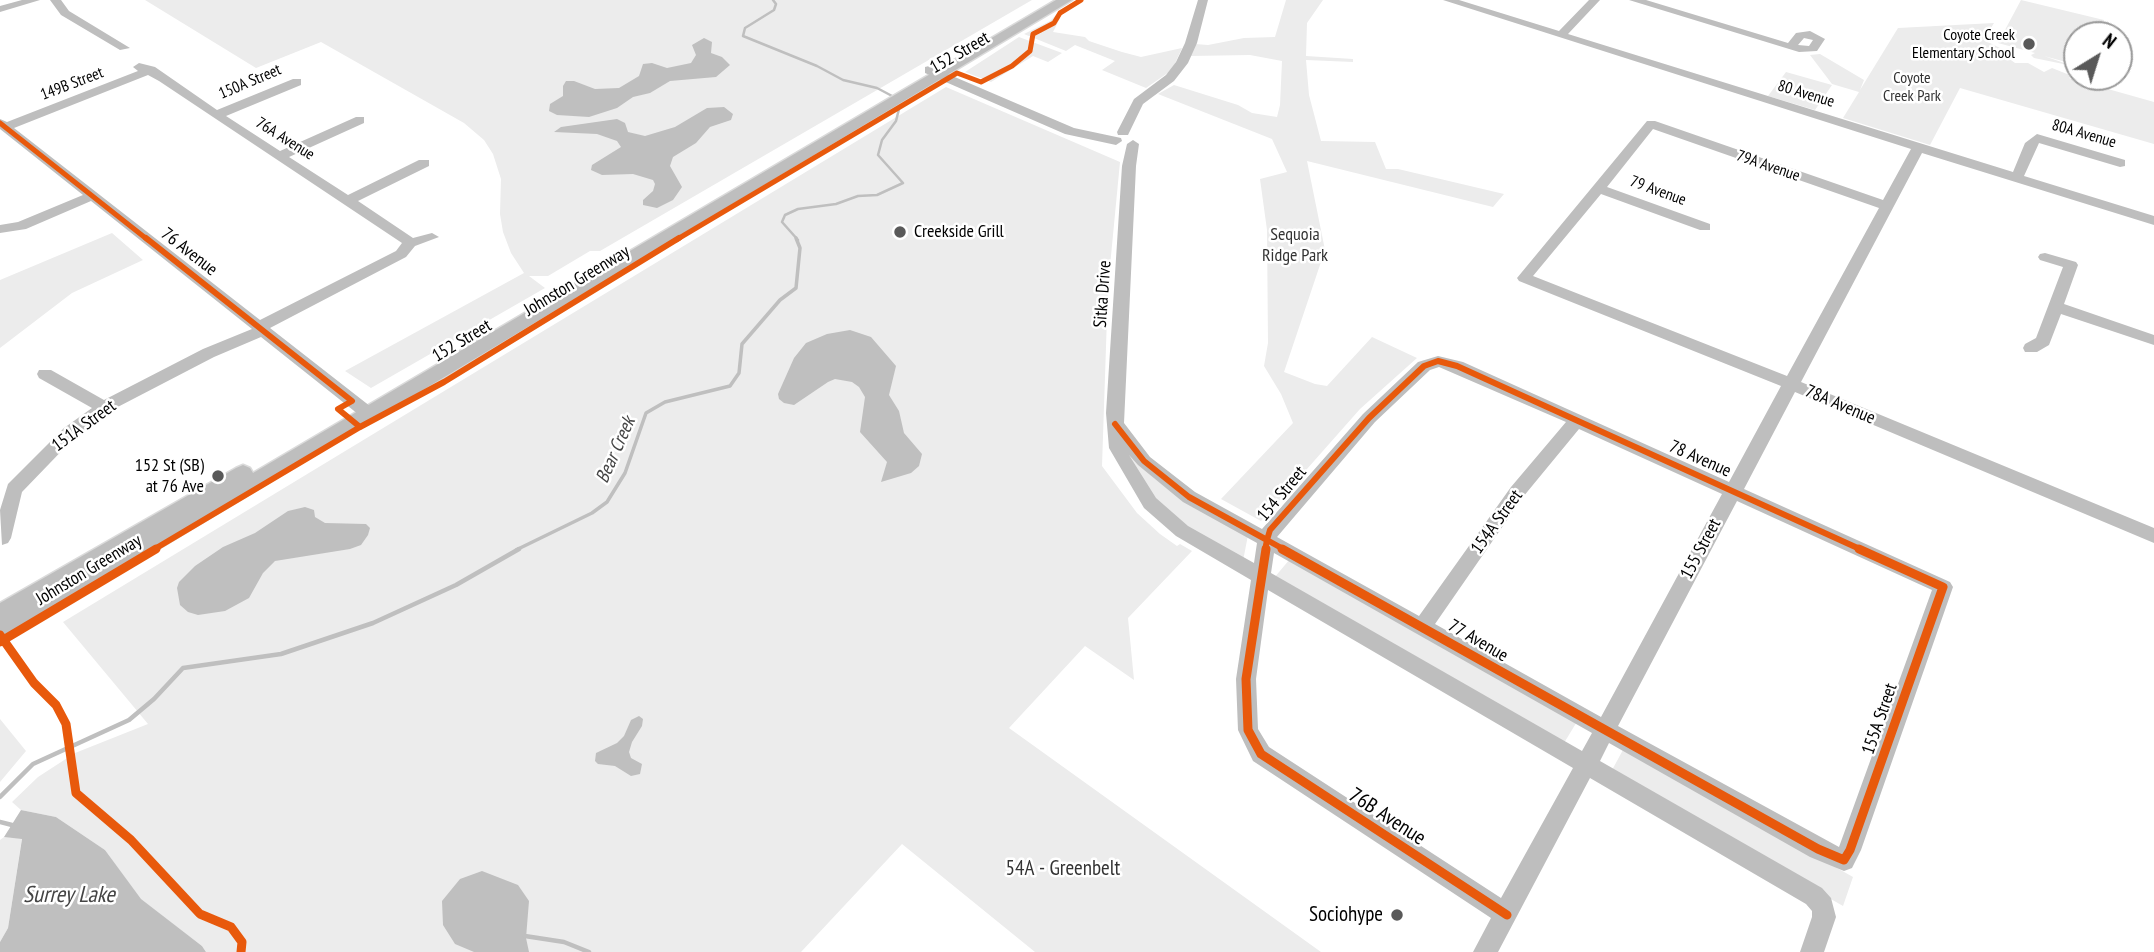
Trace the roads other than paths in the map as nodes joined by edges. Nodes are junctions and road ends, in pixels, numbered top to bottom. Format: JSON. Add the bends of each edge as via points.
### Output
{"nodes":[{"id":1,"x":35,"y":0,"type":"edge"},
{"id":2,"x":55,"y":0,"type":"edge"},
{"id":3,"x":1049,"y":0,"type":"edge"},
{"id":4,"x":1065,"y":0,"type":"edge"},
{"id":5,"x":1203,"y":0,"type":"edge"},
{"id":6,"x":1448,"y":0,"type":"edge"},
{"id":7,"x":1595,"y":0,"type":"edge"},
{"id":8,"x":1634,"y":0,"type":"edge"},
{"id":9,"x":0,"y":9,"type":"edge"},
{"id":10,"x":1561,"y":36,"type":"junction"},
{"id":11,"x":1791,"y":47,"type":"dead end"},
{"id":12,"x":124,"y":48,"type":"dead end"},
{"id":13,"x":145,"y":69,"type":"joint"},
{"id":14,"x":934,"y":73,"type":"junction"},
{"id":15,"x":297,"y":82,"type":"dead end"},
{"id":16,"x":216,"y":115,"type":"junction"},
{"id":17,"x":360,"y":120,"type":"dead end"},
{"id":18,"x":2,"y":125,"type":"edge"},
{"id":19,"x":1124,"y":138,"type":"junction"},
{"id":20,"x":1919,"y":147,"type":"junction"},
{"id":21,"x":280,"y":156,"type":"junction"},
{"id":22,"x":424,"y":163,"type":"dead end"},
{"id":23,"x":2120,"y":163,"type":"dead end"},
{"id":24,"x":2017,"y":178,"type":"junction"},
{"id":25,"x":1598,"y":188,"type":"junction"},
{"id":26,"x":90,"y":193,"type":"junction"},
{"id":27,"x":348,"y":200,"type":"junction"},
{"id":28,"x":1887,"y":206,"type":"junction"},
{"id":29,"x":2154,"y":221,"type":"edge"},
{"id":30,"x":1705,"y":227,"type":"dead end"},
{"id":31,"x":1,"y":230,"type":"edge"},
{"id":32,"x":432,"y":237,"type":"dead end"},
{"id":33,"x":410,"y":243,"type":"junction"},
{"id":34,"x":2045,"y":257,"type":"dead end"},
{"id":35,"x":2057,"y":307,"type":"junction"},
{"id":36,"x":259,"y":327,"type":"junction"},
{"id":37,"x":2154,"y":340,"type":"edge"},
{"id":38,"x":2031,"y":348,"type":"dead end"},
{"id":39,"x":1443,"y":362,"type":"joint"},
{"id":40,"x":45,"y":374,"type":"dead end"},
{"id":41,"x":1790,"y":383,"type":"junction"},
{"id":42,"x":104,"y":407,"type":"junction"},
{"id":43,"x":364,"y":410,"type":"junction"},
{"id":44,"x":1577,"y":420,"type":"junction"},
{"id":45,"x":1115,"y":424,"type":"junction"},
{"id":46,"x":7,"y":490,"type":"edge"},
{"id":47,"x":1732,"y":491,"type":"junction"},
{"id":48,"x":2154,"y":536,"type":"edge"},
{"id":49,"x":2,"y":538,"type":"edge"},
{"id":50,"x":1267,"y":540,"type":"junction"},
{"id":51,"x":1261,"y":576,"type":"junction"},
{"id":52,"x":1943,"y":587,"type":"joint"},
{"id":53,"x":0,"y":614,"type":"edge"},
{"id":54,"x":1422,"y":627,"type":"junction"},
{"id":55,"x":0,"y":634,"type":"edge"},
{"id":56,"x":1603,"y":730,"type":"junction"},
{"id":57,"x":1253,"y":742,"type":"joint"},
{"id":58,"x":1586,"y":763,"type":"junction"},
{"id":59,"x":1844,"y":860,"type":"joint"},
{"id":60,"x":1507,"y":915,"type":"junction"},
{"id":61,"x":1485,"y":952,"type":"edge"},
{"id":62,"x":1812,"y":952,"type":"edge"}],
"edges":[{"from":1,"to":9,"type":"street"},
{"from":2,"to":12,"type":"street","via":[[65,13]]},
{"from":3,"to":14,"type":"main road","name":"152 Street"},
{"from":4,"to":14,"type":"main road","name":"152 Street"},
{"from":5,"to":19,"type":"street","via":[[1182,63],[1138,102]]},
{"from":6,"to":10,"type":"street","name":"80 Avenue"},
{"from":7,"to":10,"type":"street"},
{"from":8,"to":11,"type":"street"},
{"from":10,"to":20,"type":"street","name":"80 Avenue"},
{"from":13,"to":16,"type":"street","name":"76A Avenue"},
{"from":13,"to":18,"type":"street","name":"149B Street"},
{"from":14,"to":19,"type":"street","via":[[1080,133]]},
{"from":14,"to":43,"type":"main road","name":"152 Street"},
{"from":15,"to":16,"type":"street","name":"150A Street"},
{"from":16,"to":21,"type":"street","name":"76A Avenue"},
{"from":17,"to":21,"type":"street"},
{"from":18,"to":26,"type":"street","name":"76 Avenue"},
{"from":19,"to":45,"type":"street","name":"Sitka Drive","via":[[1129,166]]},
{"from":20,"to":24,"type":"street","name":"80 Avenue"},
{"from":20,"to":28,"type":"street","name":"155 Street"},
{"from":21,"to":27,"type":"street","name":"76A Avenue"},
{"from":22,"to":27,"type":"street"},
{"from":23,"to":24,"type":"street","name":"80A Avenue","via":[[2037,138]]},
{"from":24,"to":29,"type":"street","name":"80 Avenue"},
{"from":25,"to":28,"type":"street","name":"79A Avenue","via":[[1651,124]]},
{"from":25,"to":30,"type":"street","name":"79 Avenue"},
{"from":25,"to":41,"type":"street","name":"78A Avenue","via":[[1524,278]]},
{"from":26,"to":31,"type":"street","via":[[21,226]]},
{"from":26,"to":36,"type":"street","name":"76 Avenue"},
{"from":27,"to":33,"type":"street","name":"76A Avenue"},
{"from":28,"to":41,"type":"street","name":"155 Street"},
{"from":32,"to":33,"type":"street"},
{"from":33,"to":36,"type":"street","name":"151A Street","via":[[401,254]]},
{"from":34,"to":35,"type":"street","via":[[2071,265]]},
{"from":35,"to":37,"type":"street"},
{"from":35,"to":38,"type":"street","via":[[2043,341]]},
{"from":36,"to":42,"type":"street","name":"151A Street"},
{"from":36,"to":43,"type":"street","name":"76 Avenue"},
{"from":39,"to":44,"type":"street","name":"78 Avenue"},
{"from":39,"to":50,"type":"street","name":"154 Street","via":[[1424,366],[1369,418],[1270,530]]},
{"from":40,"to":42,"type":"street"},
{"from":41,"to":47,"type":"street","name":"155 Street"},
{"from":41,"to":48,"type":"street","name":"78A Avenue"},
{"from":42,"to":46,"type":"street","name":"151A Street","via":[[61,439]]},
{"from":43,"to":53,"type":"main road","name":"152 Street"},
{"from":43,"to":55,"type":"main road","name":"152 Street"},
{"from":44,"to":47,"type":"street","name":"78 Avenue"},
{"from":44,"to":54,"type":"street","name":"154A Street","via":[[1517,492]]},
{"from":45,"to":50,"type":"street","name":"77 Avenue","via":[[1144,461],[1171,485]]},
{"from":45,"to":51,"type":"street","via":[[1118,449],[1150,503],[1182,531]]},
{"from":46,"to":49,"type":"street","name":"151A Street"},
{"from":47,"to":52,"type":"street","name":"78 Avenue"},
{"from":47,"to":56,"type":"street","name":"155 Street"},
{"from":50,"to":51,"type":"street","name":"154 Street"},
{"from":50,"to":54,"type":"street","name":"77 Avenue"},
{"from":51,"to":57,"type":"street","name":"154 Street","via":[[1245,685]]},
{"from":51,"to":58,"type":"street"},
{"from":52,"to":59,"type":"street","name":"155A Street"},
{"from":54,"to":56,"type":"street","name":"77 Avenue"},
{"from":56,"to":58,"type":"street","name":"155 Street"},
{"from":56,"to":59,"type":"street","name":"77 Avenue"},
{"from":57,"to":60,"type":"street","name":"76B Avenue","via":[[1271,762]]},
{"from":58,"to":60,"type":"street","name":"155 Street"},
{"from":58,"to":62,"type":"street","via":[[1814,896],[1823,906],[1824,917]]},
{"from":60,"to":61,"type":"street","name":"155 Street"}]}
